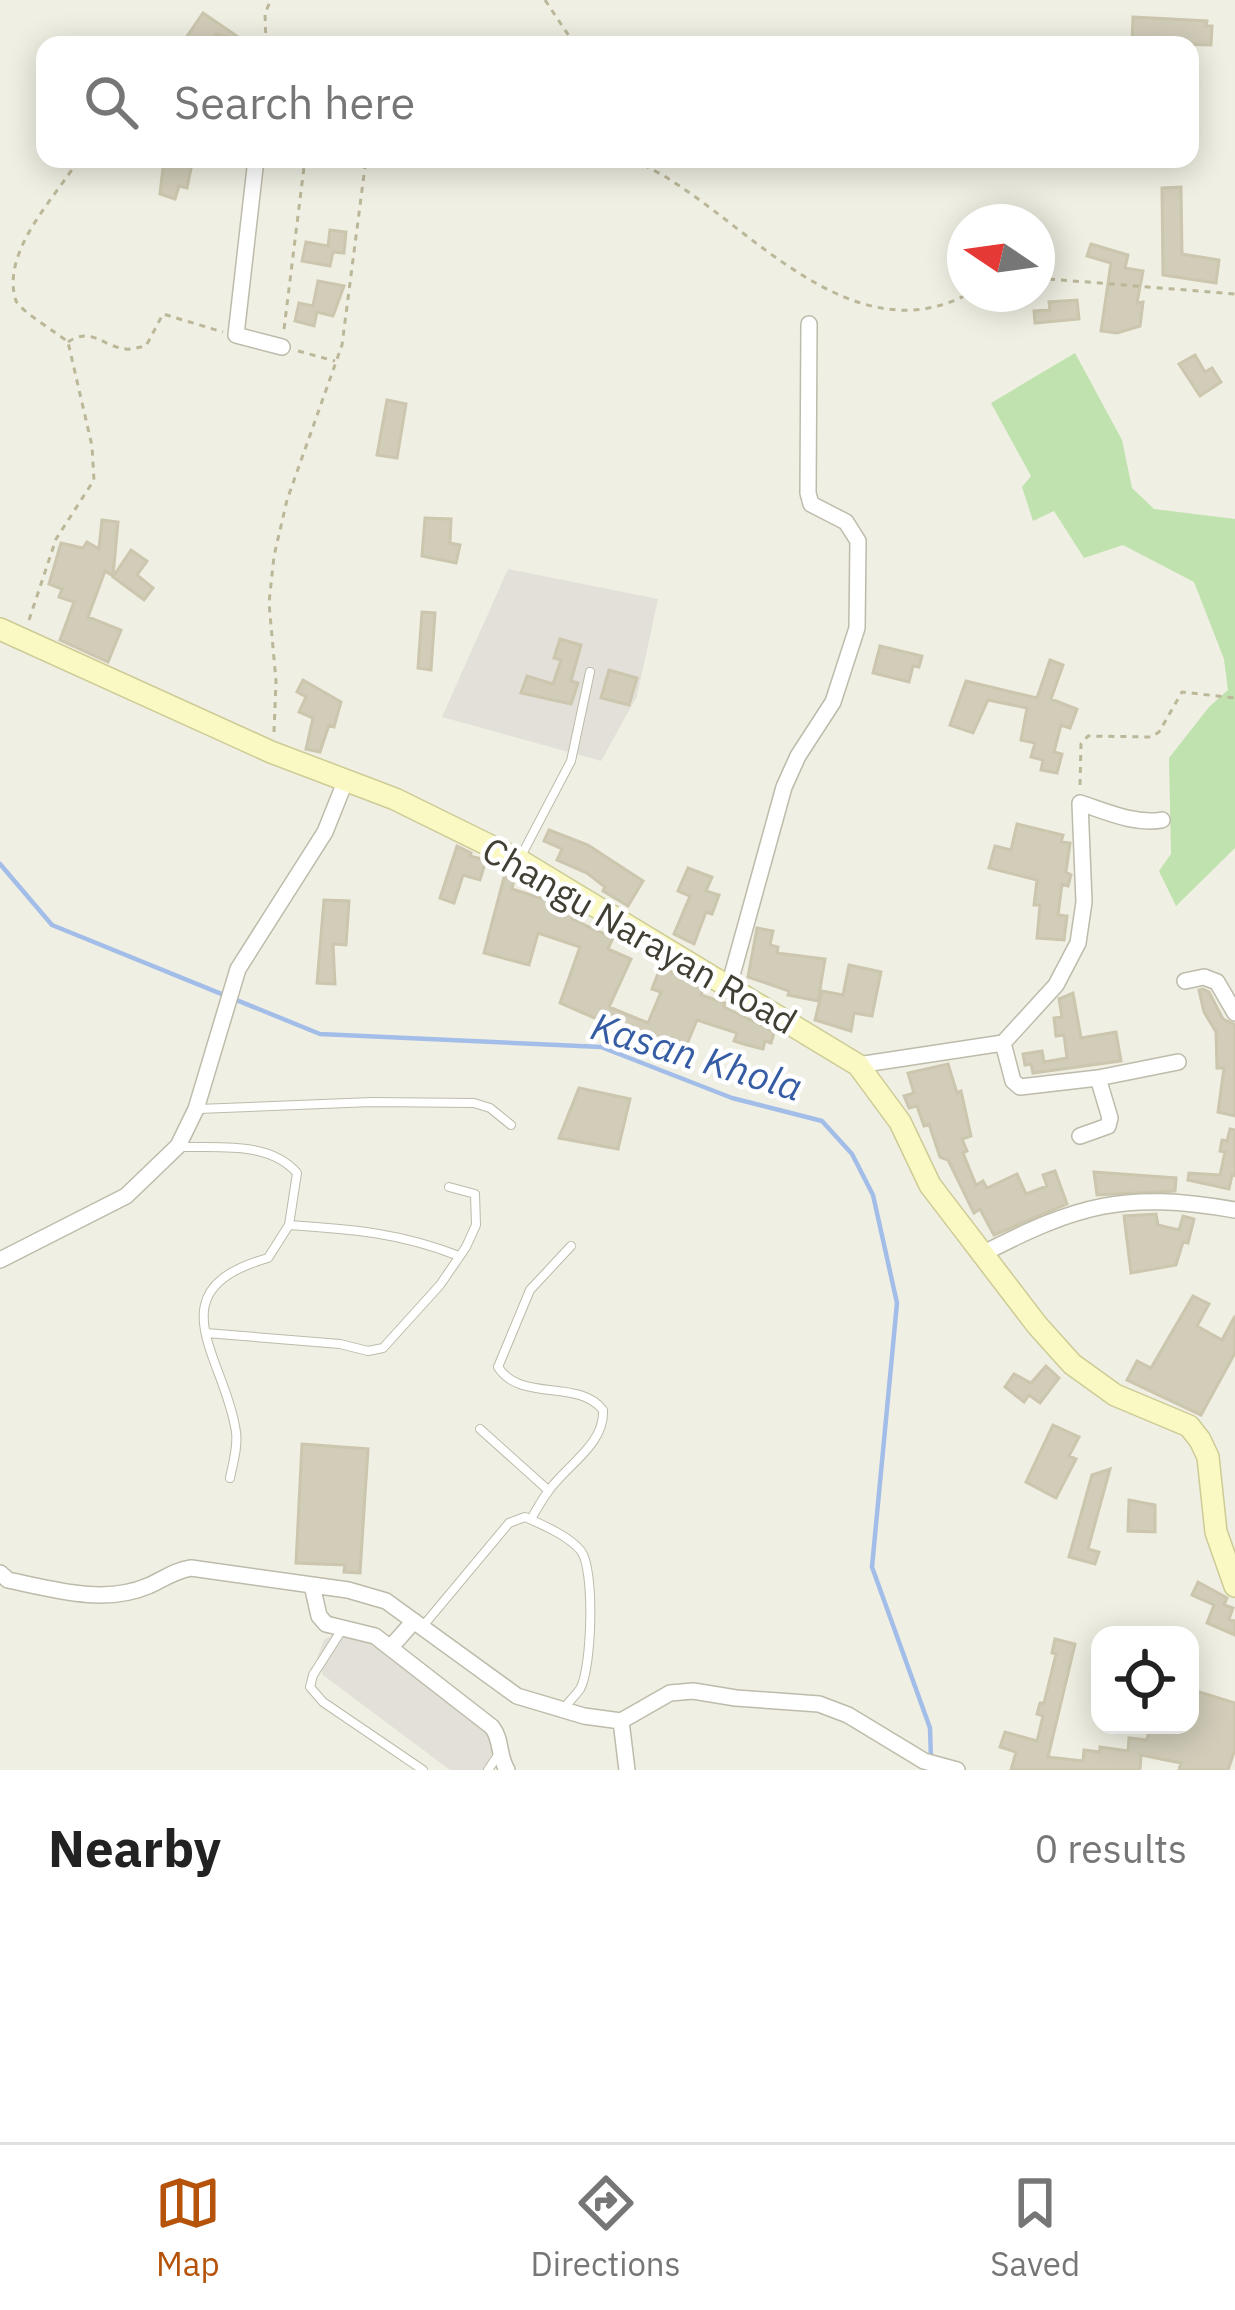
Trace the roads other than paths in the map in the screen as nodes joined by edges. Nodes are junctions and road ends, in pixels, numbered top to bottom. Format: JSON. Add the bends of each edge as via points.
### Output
{"nodes":[{"id":1,"x":255,"y":168,"type":"edge"},
{"id":2,"x":809,"y":324,"type":"dead end"},
{"id":3,"x":282,"y":346,"type":"road end"},
{"id":4,"x":0,"y":629,"type":"edge"},
{"id":5,"x":590,"y":672,"type":"dead end"},
{"id":6,"x":345,"y":782,"type":"junction"},
{"id":7,"x":1162,"y":820,"type":"dead end"},
{"id":8,"x":519,"y":860,"type":"junction"},
{"id":9,"x":1185,"y":981,"type":"dead end"},
{"id":10,"x":729,"y":986,"type":"junction"},
{"id":11,"x":1235,"y":1013,"type":"edge"},
{"id":12,"x":1003,"y":1042,"type":"junction"},
{"id":13,"x":1178,"y":1062,"type":"dead end"},
{"id":14,"x":858,"y":1065,"type":"junction"},
{"id":15,"x":1098,"y":1078,"type":"junction"},
{"id":16,"x":196,"y":1109,"type":"junction"},
{"id":17,"x":511,"y":1125,"type":"dead end"},
{"id":18,"x":1080,"y":1136,"type":"dead end"},
{"id":19,"x":178,"y":1146,"type":"junction"},
{"id":20,"x":448,"y":1187,"type":"dead end"},
{"id":21,"x":1235,"y":1210,"type":"edge"},
{"id":22,"x":289,"y":1225,"type":"junction"},
{"id":23,"x":571,"y":1246,"type":"dead end"},
{"id":24,"x":980,"y":1255,"type":"junction"},
{"id":25,"x":459,"y":1256,"type":"junction"},
{"id":26,"x":0,"y":1259,"type":"edge"},
{"id":27,"x":206,"y":1333,"type":"junction"},
{"id":28,"x":480,"y":1429,"type":"dead end"},
{"id":29,"x":230,"y":1478,"type":"dead end"},
{"id":30,"x":548,"y":1490,"type":"junction"},
{"id":31,"x":531,"y":1520,"type":"junction"},
{"id":32,"x":3,"y":1581,"type":"edge"},
{"id":33,"x":312,"y":1585,"type":"junction"},
{"id":34,"x":1235,"y":1586,"type":"edge"},
{"id":35,"x":418,"y":1624,"type":"junction"},
{"id":36,"x":343,"y":1628,"type":"junction"},
{"id":37,"x":391,"y":1647,"type":"junction"},
{"id":38,"x":563,"y":1711,"type":"junction"},
{"id":39,"x":621,"y":1721,"type":"junction"},
{"id":40,"x":498,"y":1765,"type":"edge"},
{"id":41,"x":954,"y":1769,"type":"edge"},
{"id":42,"x":423,"y":1770,"type":"edge"},
{"id":43,"x":627,"y":1770,"type":"edge"}],
"edges":[{"from":1,"to":3,"type":"street","via":[[236,335]]},
{"from":2,"to":10,"type":"street","via":[[808,493],[811,505],[846,522],[858,541],[857,628],[833,702],[784,787]]},
{"from":4,"to":6,"type":"main road","name":"Changu Narayan Road"},
{"from":5,"to":8,"type":"lane","via":[[571,761]]},
{"from":6,"to":8,"type":"main road","name":"Changu Narayan Road"},
{"from":6,"to":16,"type":"street","via":[[325,832],[238,969]]},
{"from":7,"to":12,"type":"street","via":[[1080,803],[1078,943],[1056,985]]},
{"from":8,"to":10,"type":"main road","name":"Changu Narayan Road"},
{"from":9,"to":11,"type":"street","via":[[1217,982]]},
{"from":10,"to":14,"type":"main road","name":"Changu Narayan Road"},
{"from":12,"to":14,"type":"street"},
{"from":12,"to":15,"type":"street","via":[[1020,1087]]},
{"from":13,"to":15,"type":"street"},
{"from":14,"to":24,"type":"main road","name":"Changu Narayan Road"},
{"from":15,"to":18,"type":"street","via":[[1108,1126]]},
{"from":16,"to":17,"type":"lane","via":[[474,1103]]},
{"from":16,"to":19,"type":"street"},
{"from":19,"to":22,"type":"lane","via":[[285,1160],[297,1173]]},
{"from":19,"to":26,"type":"street","via":[[126,1196]]},
{"from":20,"to":25,"type":"lane","via":[[478,1201]]},
{"from":21,"to":24,"type":"street","via":[[1173,1199],[1107,1203]]},
{"from":22,"to":25,"type":"lane","via":[[369,1230]]},
{"from":22,"to":27,"type":"lane","via":[[268,1258],[242,1265],[206,1296]]},
{"from":23,"to":30,"type":"lane","via":[[530,1290],[498,1367],[510,1381],[586,1396],[603,1410],[599,1432]]},
{"from":24,"to":34,"type":"main road","name":"Changu Narayan Road","via":[[1072,1364],[1115,1395],[1189,1426],[1200,1440]]},
{"from":25,"to":27,"type":"lane","via":[[383,1348]]},
{"from":27,"to":29,"type":"lane","via":[[237,1438]]},
{"from":28,"to":30,"type":"lane"},
{"from":30,"to":31,"type":"lane"},
{"from":31,"to":35,"type":"lane","via":[[509,1523]]},
{"from":31,"to":38,"type":"lane","via":[[587,1561],[586,1668]]},
{"from":32,"to":33,"type":"street","via":[[103,1594],[191,1568]]},
{"from":33,"to":35,"type":"street","via":[[386,1601]]},
{"from":33,"to":36,"type":"street","via":[[320,1616]]},
{"from":35,"to":37,"type":"street"},
{"from":35,"to":38,"type":"street","via":[[517,1696]]},
{"from":36,"to":37,"type":"street"},
{"from":36,"to":42,"type":"lane","via":[[310,1687]]},
{"from":37,"to":40,"type":"street","via":[[492,1726]]},
{"from":38,"to":39,"type":"street"},
{"from":39,"to":41,"type":"street","via":[[670,1693],[693,1690],[819,1704]]},
{"from":39,"to":43,"type":"street"}]}
